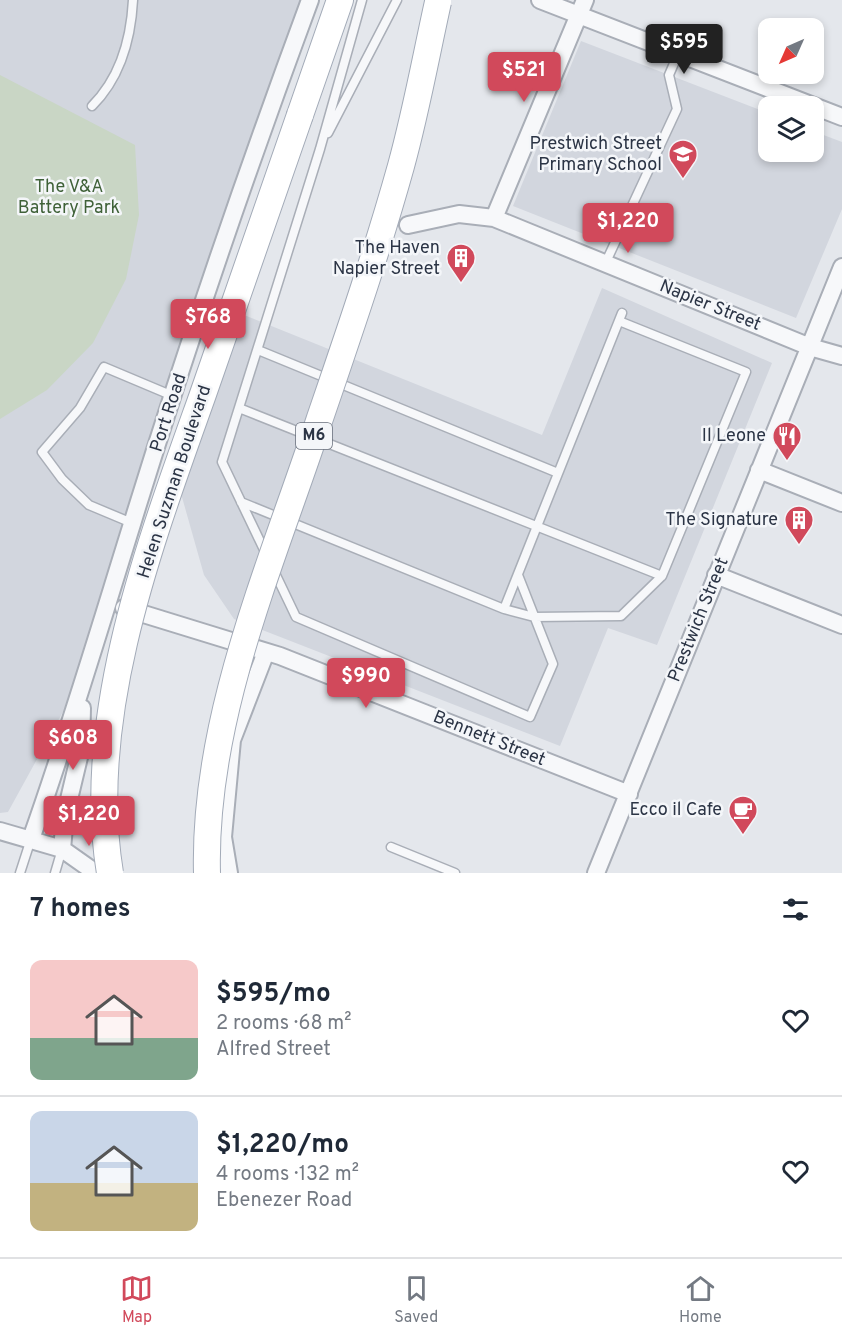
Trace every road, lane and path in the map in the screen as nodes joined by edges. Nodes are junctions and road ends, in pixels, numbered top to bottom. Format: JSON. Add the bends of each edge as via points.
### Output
{"nodes":[{"id":1,"x":133,"y":0,"type":"edge"},
{"id":2,"x":310,"y":0,"type":"edge"},
{"id":3,"x":340,"y":0,"type":"edge"},
{"id":4,"x":362,"y":0,"type":"edge"},
{"id":5,"x":396,"y":0,"type":"edge"},
{"id":6,"x":540,"y":0,"type":"edge"},
{"id":7,"x":438,"y":1,"type":"edge"},
{"id":8,"x":582,"y":8,"type":"edge"},
{"id":9,"x":678,"y":54,"type":"junction"},
{"id":10,"x":92,"y":106,"type":"dead end"},
{"id":11,"x":842,"y":117,"type":"edge"},
{"id":12,"x":320,"y":149,"type":"junction"},
{"id":13,"x":494,"y":218,"type":"junction"},
{"id":14,"x":408,"y":225,"type":"dead end"},
{"id":15,"x":605,"y":264,"type":"junction"},
{"id":16,"x":842,"y":267,"type":"edge"},
{"id":17,"x":810,"y":346,"type":"junction"},
{"id":18,"x":258,"y":350,"type":"junction"},
{"id":19,"x":842,"y":356,"type":"edge"},
{"id":20,"x":174,"y":397,"type":"junction"},
{"id":21,"x":238,"y":408,"type":"junction"},
{"id":22,"x":759,"y":470,"type":"junction"},
{"id":23,"x":558,"y":473,"type":"junction"},
{"id":24,"x":241,"y":502,"type":"junction"},
{"id":25,"x":842,"y":503,"type":"edge"},
{"id":26,"x":132,"y":523,"type":"junction"},
{"id":27,"x":538,"y":525,"type":"junction"},
{"id":28,"x":518,"y":574,"type":"junction"},
{"id":29,"x":716,"y":575,"type":"junction"},
{"id":30,"x":662,"y":576,"type":"junction"},
{"id":31,"x":109,"y":603,"type":"junction"},
{"id":32,"x":504,"y":609,"type":"junction"},
{"id":33,"x":534,"y":617,"type":"junction"},
{"id":34,"x":842,"y":625,"type":"edge"},
{"id":35,"x":266,"y":652,"type":"junction"},
{"id":36,"x":82,"y":692,"type":"junction"},
{"id":37,"x":629,"y":794,"type":"junction"},
{"id":38,"x":0,"y":832,"type":"edge"},
{"id":39,"x":31,"y":839,"type":"junction"},
{"id":40,"x":391,"y":847,"type":"dead end"},
{"id":41,"x":62,"y":849,"type":"junction"},
{"id":42,"x":20,"y":873,"type":"edge"},
{"id":43,"x":55,"y":873,"type":"edge"},
{"id":44,"x":96,"y":873,"type":"edge"},
{"id":45,"x":110,"y":873,"type":"edge"},
{"id":46,"x":207,"y":873,"type":"edge"},
{"id":47,"x":229,"y":873,"type":"edge"},
{"id":48,"x":454,"y":873,"type":"edge"},
{"id":49,"x":596,"y":873,"type":"edge"}],
"edges":[{"from":1,"to":10,"type":"lane","via":[[130,31],[120,62],[110,85]]},
{"from":2,"to":20,"type":"street","name":"Port Road"},
{"from":3,"to":45,"type":"main road","name":"Helen Suzman Boulevard","bridge":true,"via":[[163,508],[128,633],[109,716],[103,784]]},
{"from":4,"to":12,"type":"lane"},
{"from":5,"to":12,"type":"lane"},
{"from":6,"to":8,"type":"street"},
{"from":7,"to":46,"type":"main road","number":"M6","bridge":true,"via":[[401,164],[370,269],[238,663],[221,728],[206,835]]},
{"from":8,"to":9,"type":"street"},
{"from":8,"to":13,"type":"street"},
{"from":9,"to":11,"type":"street"},
{"from":9,"to":15,"type":"lane","via":[[669,75],[677,109]]},
{"from":12,"to":18,"type":"lane"},
{"from":13,"to":14,"type":"street","name":"Napier Street","via":[[459,214]]},
{"from":13,"to":15,"type":"street","name":"Napier Street"},
{"from":15,"to":17,"type":"street","name":"Napier Street"},
{"from":16,"to":17,"type":"street","name":"Prestwich Street"},
{"from":17,"to":19,"type":"street","name":"Napier Street"},
{"from":17,"to":22,"type":"street","name":"Prestwich Street"},
{"from":18,"to":21,"type":"lane"},
{"from":18,"to":23,"type":"lane"},
{"from":20,"to":26,"type":"street","name":"Port Road"},
{"from":20,"to":26,"type":"lane","via":[[104,367],[80,408],[42,452],[88,505]]},
{"from":21,"to":24,"type":"lane","via":[[222,462]]},
{"from":21,"to":27,"type":"lane"},
{"from":22,"to":25,"type":"street"},
{"from":22,"to":29,"type":"street","name":"Prestwich Street"},
{"from":23,"to":27,"type":"lane"},
{"from":23,"to":30,"type":"lane","via":[[620,317],[746,372]]},
{"from":24,"to":32,"type":"lane"},
{"from":24,"to":33,"type":"lane","via":[[296,617],[530,717],[553,664]]},
{"from":26,"to":31,"type":"street","name":"Port Road"},
{"from":27,"to":28,"type":"lane"},
{"from":27,"to":30,"type":"lane"},
{"from":28,"to":32,"type":"lane"},
{"from":28,"to":33,"type":"lane"},
{"from":29,"to":34,"type":"street"},
{"from":29,"to":37,"type":"street","name":"Prestwich Street"},
{"from":30,"to":33,"type":"lane","via":[[621,616]]},
{"from":31,"to":35,"type":"street","name":"Bennett Street"},
{"from":31,"to":36,"type":"street","name":"Port Road"},
{"from":32,"to":33,"type":"lane"},
{"from":35,"to":37,"type":"street","name":"Bennett Street"},
{"from":35,"to":47,"type":"street","via":[[232,740],[223,837]]},
{"from":36,"to":39,"type":"street","name":"Port Road"},
{"from":36,"to":41,"type":"street","name":"Port Road","via":[[81,749],[65,816]]},
{"from":37,"to":49,"type":"street","name":"Prestwich Street"},
{"from":38,"to":39,"type":"street"},
{"from":39,"to":41,"type":"street"},
{"from":39,"to":42,"type":"lane"},
{"from":40,"to":48,"type":"lane"},
{"from":41,"to":43,"type":"lane"},
{"from":41,"to":44,"type":"street"}]}
